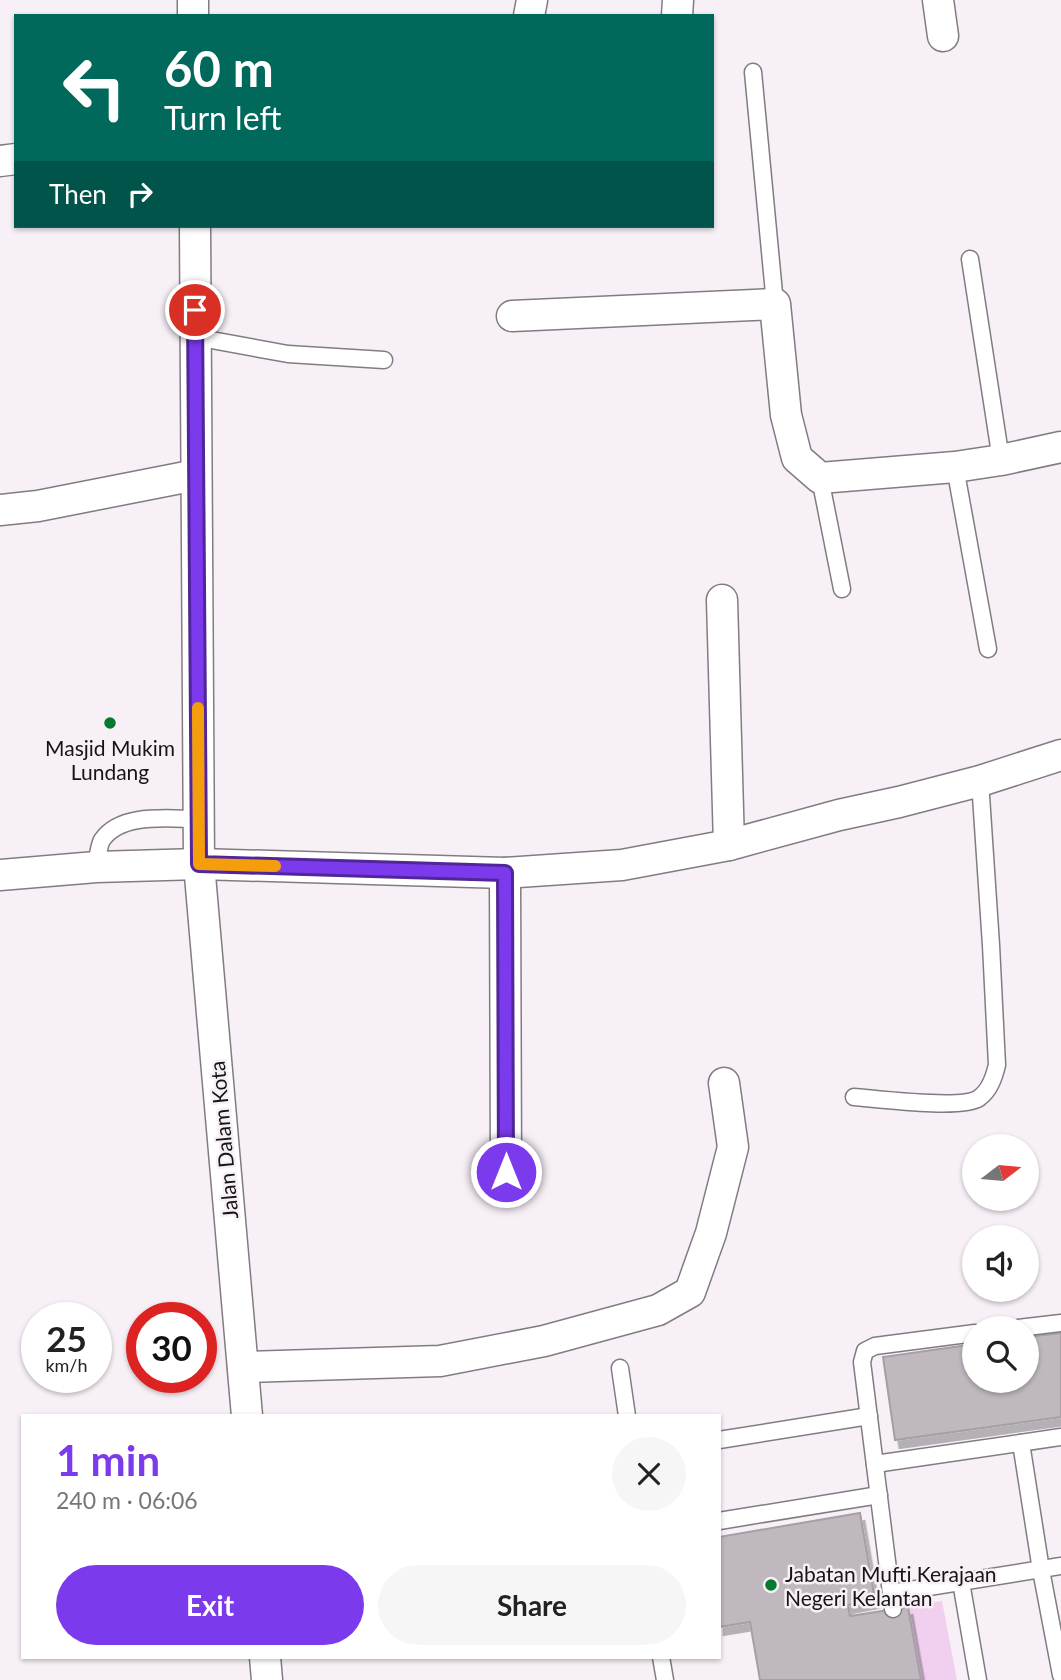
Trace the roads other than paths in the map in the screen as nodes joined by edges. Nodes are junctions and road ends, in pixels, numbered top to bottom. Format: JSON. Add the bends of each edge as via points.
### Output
{"nodes":[{"id":1,"x":938,"y":0,"type":"edge"},
{"id":2,"x":943,"y":36,"type":"dead end"},
{"id":3,"x":753,"y":72,"type":"dead end"},
{"id":4,"x":195,"y":228,"type":"edge"},
{"id":5,"x":970,"y":259,"type":"dead end"},
{"id":6,"x":775,"y":303,"type":"junction"},
{"id":7,"x":512,"y":316,"type":"dead end"},
{"id":8,"x":195,"y":337,"type":"junction"},
{"id":9,"x":384,"y":360,"type":"dead end"},
{"id":10,"x":1061,"y":447,"type":"edge"},
{"id":11,"x":1001,"y":460,"type":"junction"},
{"id":12,"x":955,"y":467,"type":"junction"},
{"id":13,"x":196,"y":475,"type":"junction"},
{"id":14,"x":820,"y":478,"type":"junction"},
{"id":15,"x":0,"y":510,"type":"edge"},
{"id":16,"x":842,"y":589,"type":"dead end"},
{"id":17,"x":722,"y":600,"type":"dead end"},
{"id":18,"x":988,"y":649,"type":"dead end"},
{"id":19,"x":1061,"y":755,"type":"edge"},
{"id":20,"x":980,"y":781,"type":"junction"},
{"id":21,"x":198,"y":819,"type":"junction"},
{"id":22,"x":729,"y":845,"type":"junction"},
{"id":23,"x":199,"y":864,"type":"junction"},
{"id":24,"x":96,"y":867,"type":"junction"},
{"id":25,"x":505,"y":873,"type":"junction"},
{"id":26,"x":0,"y":875,"type":"edge"},
{"id":27,"x":724,"y":1083,"type":"dead end"},
{"id":28,"x":854,"y":1097,"type":"dead end"},
{"id":29,"x":506,"y":1172,"type":"dead end"},
{"id":30,"x":1061,"y":1323,"type":"edge"},
{"id":31,"x":1039,"y":1326,"type":"edge"},
{"id":32,"x":962,"y":1336,"type":"edge"},
{"id":33,"x":243,"y":1367,"type":"junction"},
{"id":34,"x":620,"y":1367,"type":"dead end"},
{"id":35,"x":247,"y":1414,"type":"edge"},
{"id":36,"x":627,"y":1414,"type":"edge"},
{"id":37,"x":869,"y":1416,"type":"junction"},
{"id":38,"x":1061,"y":1437,"type":"edge"},
{"id":39,"x":721,"y":1440,"type":"edge"},
{"id":40,"x":1021,"y":1443,"type":"junction"},
{"id":41,"x":875,"y":1464,"type":"junction"},
{"id":42,"x":879,"y":1495,"type":"junction"},
{"id":43,"x":721,"y":1521,"type":"edge"},
{"id":44,"x":1061,"y":1566,"type":"edge"},
{"id":45,"x":1041,"y":1570,"type":"junction"},
{"id":46,"x":961,"y":1582,"type":"junction"},
{"id":47,"x":265,"y":1659,"type":"edge"},
{"id":48,"x":661,"y":1659,"type":"edge"},
{"id":49,"x":1061,"y":1675,"type":"edge"},
{"id":50,"x":267,"y":1680,"type":"edge"},
{"id":51,"x":665,"y":1680,"type":"edge"},
{"id":52,"x":978,"y":1680,"type":"edge"}],
"edges":[{"from":1,"to":2,"type":"street"},
{"from":3,"to":6,"type":"lane"},
{"from":4,"to":8,"type":"street","name":"Jalan Dalam Kota"},
{"from":5,"to":11,"type":"lane"},
{"from":6,"to":7,"type":"street"},
{"from":6,"to":14,"type":"street","via":[[786,415],[797,458]]},
{"from":8,"to":9,"type":"lane","via":[[288,354]]},
{"from":8,"to":13,"type":"street","name":"Jalan Dalam Kota"},
{"from":10,"to":11,"type":"street"},
{"from":11,"to":12,"type":"street"},
{"from":12,"to":14,"type":"street"},
{"from":12,"to":18,"type":"lane"},
{"from":13,"to":15,"type":"street"},
{"from":13,"to":21,"type":"street","name":"Jalan Dalam Kota"},
{"from":14,"to":16,"type":"lane"},
{"from":17,"to":22,"type":"street"},
{"from":19,"to":20,"type":"street"},
{"from":20,"to":22,"type":"street"},
{"from":20,"to":28,"type":"lane","via":[[997,1065],[993,1082],[980,1098],[951,1104]]},
{"from":21,"to":23,"type":"street","name":"Jalan Dalam Kota"},
{"from":21,"to":24,"type":"lane","via":[[134,820],[112,829],[101,842]]},
{"from":22,"to":25,"type":"street","via":[[622,865]]},
{"from":23,"to":24,"type":"street"},
{"from":23,"to":25,"type":"street"},
{"from":23,"to":33,"type":"street","name":"Jalan Dalam Kota"},
{"from":24,"to":26,"type":"street"},
{"from":25,"to":29,"type":"street"},
{"from":27,"to":33,"type":"street","via":[[733,1147],[690,1292],[658,1310],[544,1341],[440,1361]]},
{"from":30,"to":31,"type":"lane"},
{"from":32,"to":37,"type":"lane","via":[[865,1350],[862,1362]]},
{"from":33,"to":35,"type":"street","name":"Jalan Dalam Kota"},
{"from":34,"to":36,"type":"lane"},
{"from":37,"to":39,"type":"lane"},
{"from":37,"to":41,"type":"lane"},
{"from":38,"to":40,"type":"lane"},
{"from":40,"to":41,"type":"lane"},
{"from":40,"to":45,"type":"lane"},
{"from":41,"to":42,"type":"lane"},
{"from":42,"to":43,"type":"lane"},
{"from":42,"to":46,"type":"lane","via":[[892,1601]]},
{"from":44,"to":45,"type":"lane"},
{"from":45,"to":46,"type":"lane"},
{"from":45,"to":49,"type":"lane"},
{"from":46,"to":52,"type":"lane"},
{"from":47,"to":50,"type":"street"},
{"from":48,"to":51,"type":"lane"}]}
